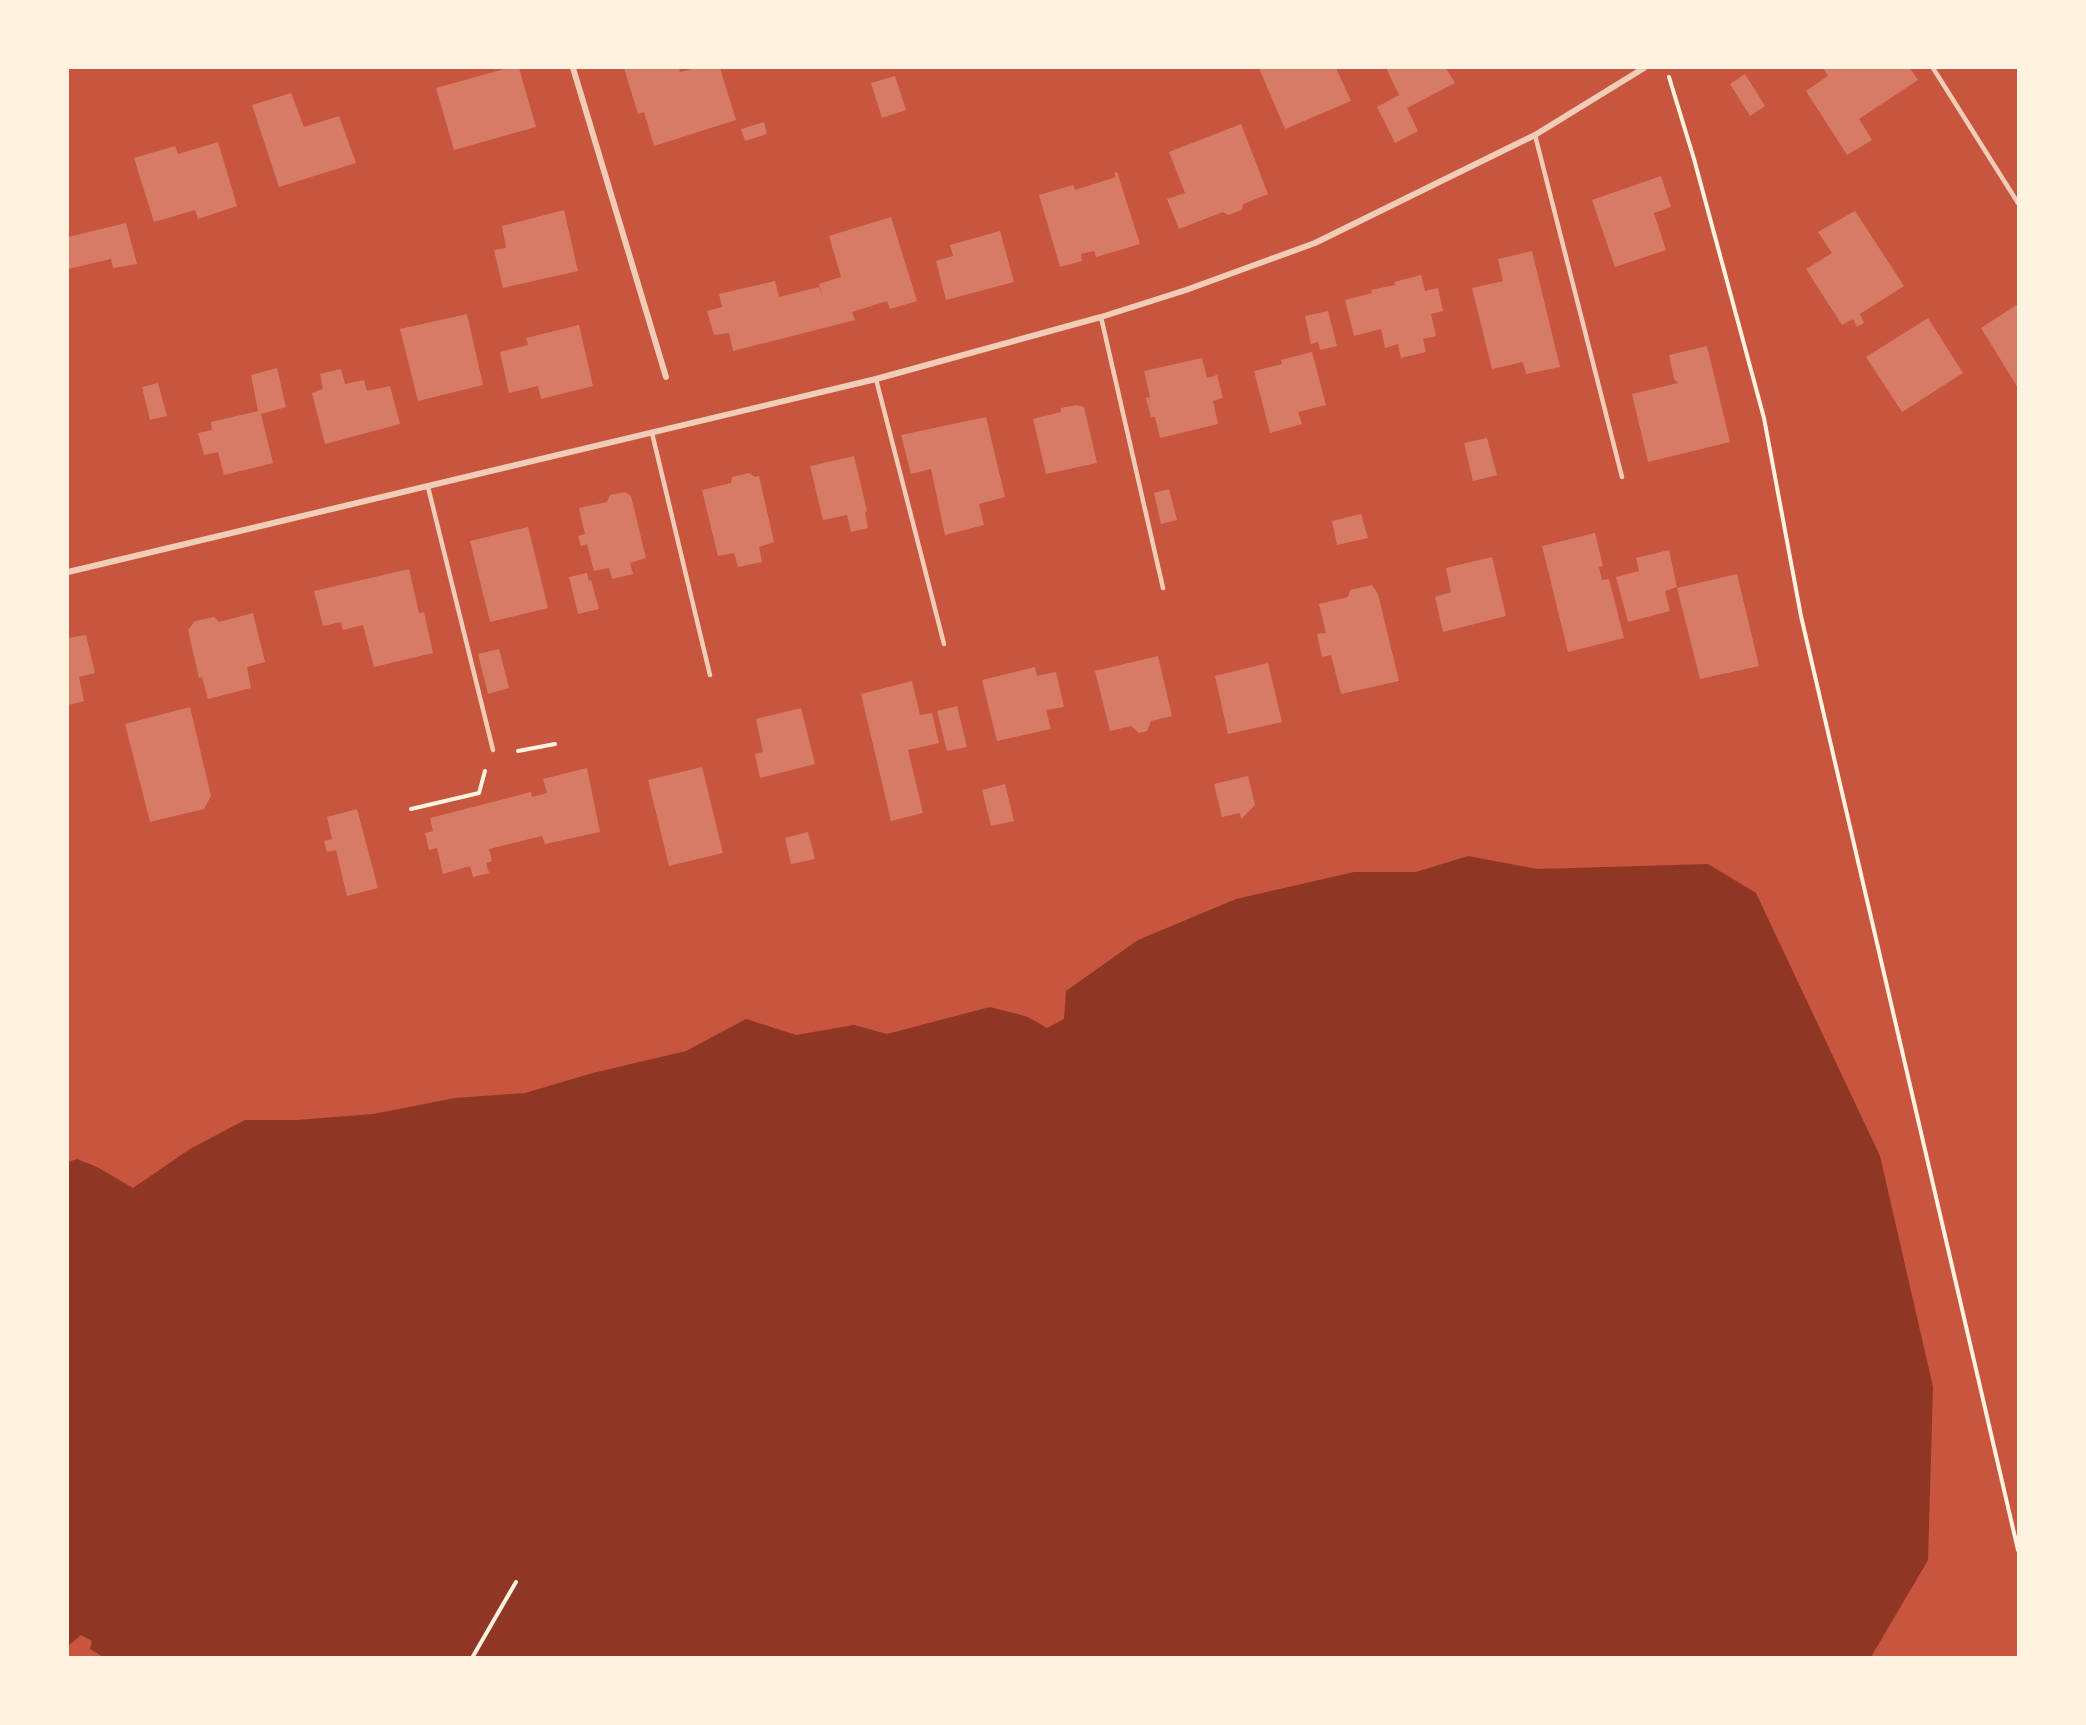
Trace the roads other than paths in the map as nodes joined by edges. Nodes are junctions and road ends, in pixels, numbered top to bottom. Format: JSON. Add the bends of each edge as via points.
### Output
{"nodes":[{"id":1,"x":573,"y":68,"type":"edge"},
{"id":2,"x":1644,"y":68,"type":"edge"},
{"id":3,"x":1933,"y":68,"type":"edge"},
{"id":4,"x":1535,"y":135,"type":"junction"},
{"id":5,"x":2019,"y":203,"type":"edge"},
{"id":6,"x":1101,"y":317,"type":"junction"},
{"id":7,"x":666,"y":377,"type":"dead end"},
{"id":8,"x":876,"y":379,"type":"junction"},
{"id":9,"x":652,"y":433,"type":"junction"},
{"id":10,"x":1622,"y":477,"type":"dead end"},
{"id":11,"x":428,"y":487,"type":"junction"},
{"id":12,"x":68,"y":572,"type":"edge"},
{"id":13,"x":1163,"y":588,"type":"dead end"},
{"id":14,"x":944,"y":644,"type":"dead end"},
{"id":15,"x":710,"y":675,"type":"dead end"},
{"id":16,"x":492,"y":750,"type":"dead end"}],
"edges":[{"from":1,"to":7,"type":"street"},
{"from":2,"to":4,"type":"street"},
{"from":3,"to":5,"type":"lane"},
{"from":4,"to":6,"type":"street","via":[[1315,243]]},
{"from":4,"to":10,"type":"lane"},
{"from":6,"to":8,"type":"street"},
{"from":6,"to":13,"type":"lane"},
{"from":8,"to":9,"type":"street"},
{"from":8,"to":14,"type":"lane"},
{"from":9,"to":11,"type":"street"},
{"from":9,"to":15,"type":"lane"},
{"from":11,"to":12,"type":"street"},
{"from":11,"to":16,"type":"lane"}]}
